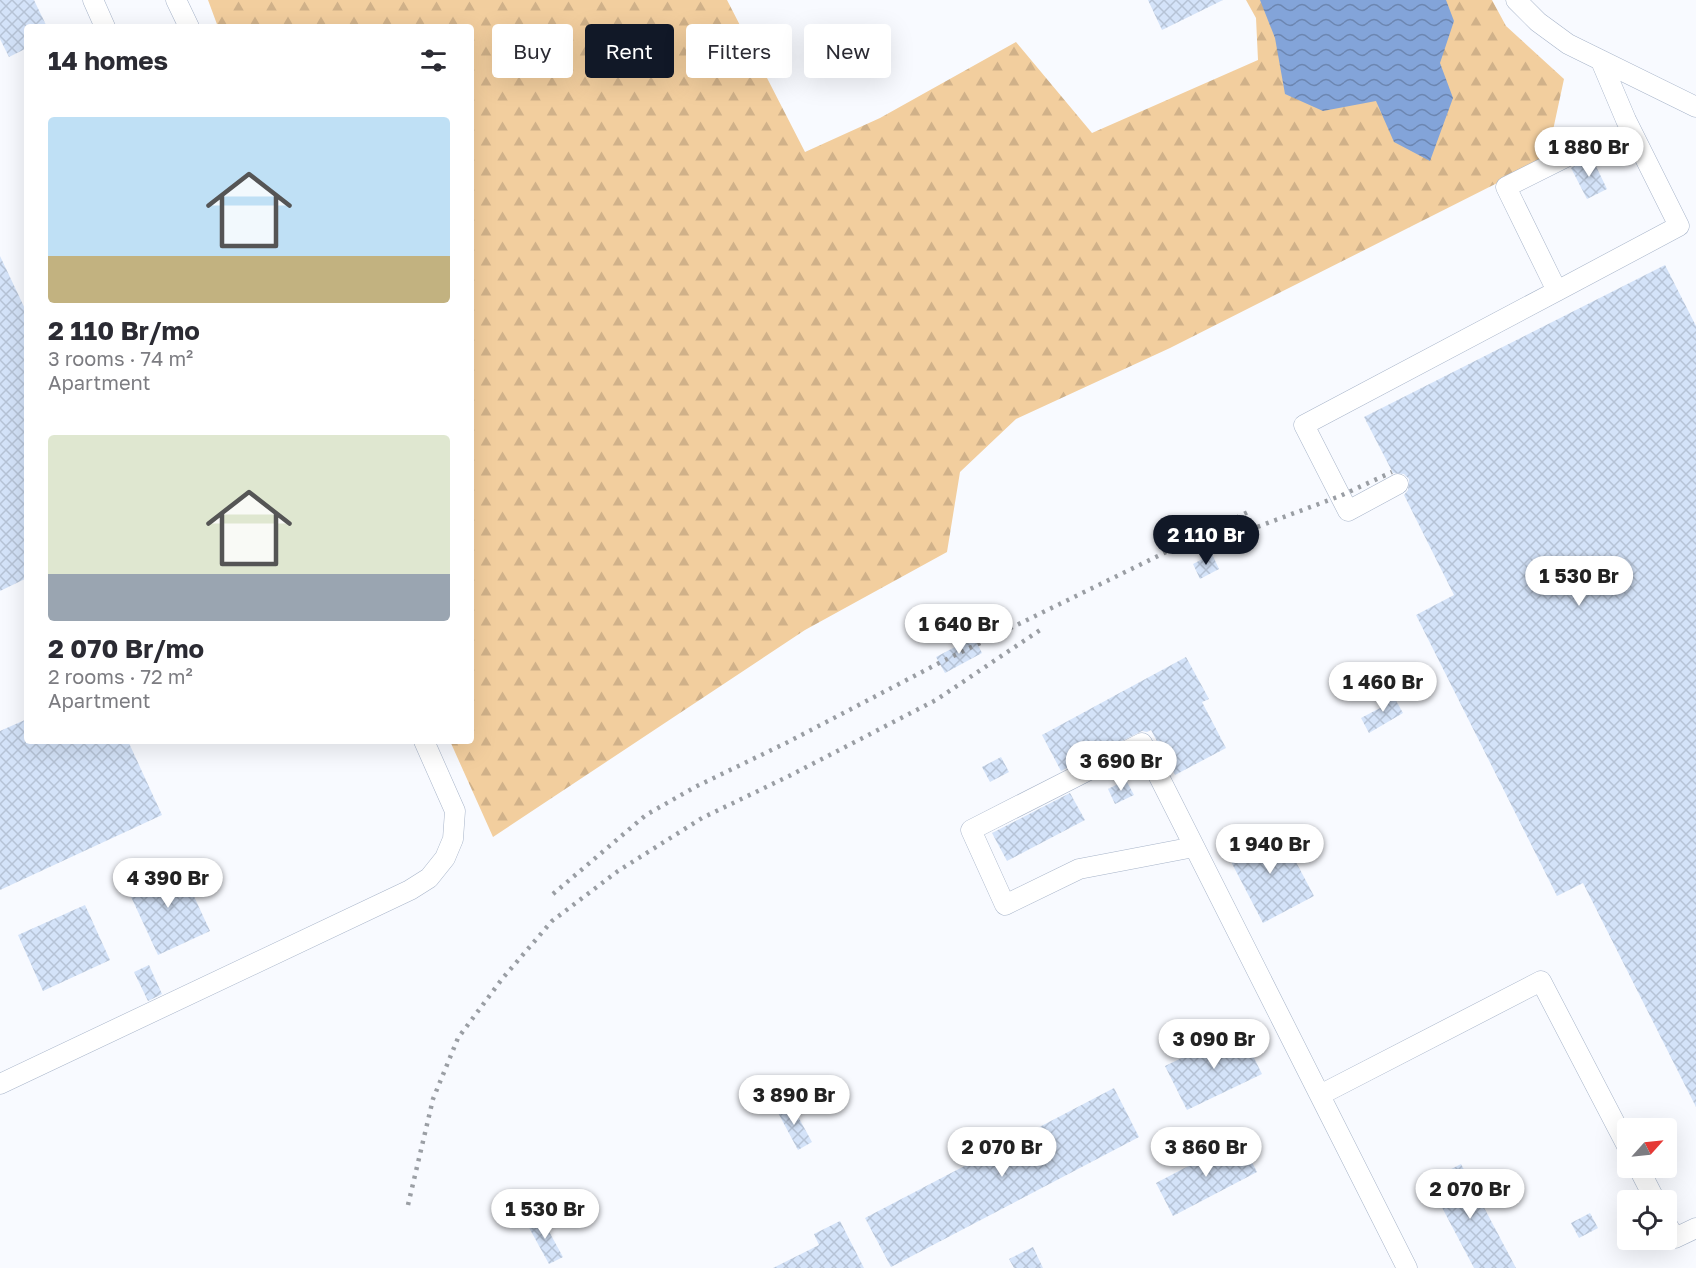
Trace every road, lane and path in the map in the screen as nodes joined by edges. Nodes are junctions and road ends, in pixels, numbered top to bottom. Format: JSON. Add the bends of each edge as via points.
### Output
{"nodes":[{"id":1,"x":93,"y":0,"type":"edge"},
{"id":2,"x":176,"y":0,"type":"edge"},
{"id":3,"x":1516,"y":0,"type":"edge"},
{"id":4,"x":104,"y":24,"type":"edge"},
{"id":5,"x":188,"y":24,"type":"edge"},
{"id":6,"x":1601,"y":61,"type":"junction"},
{"id":7,"x":1696,"y":107,"type":"edge"},
{"id":8,"x":1582,"y":149,"type":"dead end"},
{"id":9,"x":1557,"y":291,"type":"junction"},
{"id":10,"x":1398,"y":483,"type":"dead end"},
{"id":11,"x":425,"y":744,"type":"edge"},
{"id":12,"x":1194,"y":847,"type":"junction"},
{"id":13,"x":0,"y":1084,"type":"edge"},
{"id":14,"x":1320,"y":1095,"type":"junction"},
{"id":15,"x":1617,"y":1127,"type":"edge"},
{"id":16,"x":1696,"y":1228,"type":"edge"},
{"id":17,"x":1677,"y":1237,"type":"edge"},
{"id":18,"x":1407,"y":1268,"type":"edge"}],
"edges":[{"from":1,"to":4,"type":"street"},
{"from":2,"to":5,"type":"street"},
{"from":3,"to":6,"type":"street","via":[[1568,44]]},
{"from":6,"to":7,"type":"street"},
{"from":6,"to":9,"type":"street","via":[[1679,226]]},
{"from":8,"to":9,"type":"street","via":[[1506,187]]},
{"from":9,"to":10,"type":"street","via":[[1304,425],[1348,511]]},
{"from":11,"to":13,"type":"street","via":[[455,811],[453,838],[445,858],[429,878]]},
{"from":12,"to":12,"type":"street","via":[[1142,742],[971,830],[1005,905],[1079,869]]},
{"from":12,"to":14,"type":"street"},
{"from":14,"to":15,"type":"street","via":[[1541,981]]},
{"from":14,"to":18,"type":"street"},
{"from":16,"to":17,"type":"street"}]}
